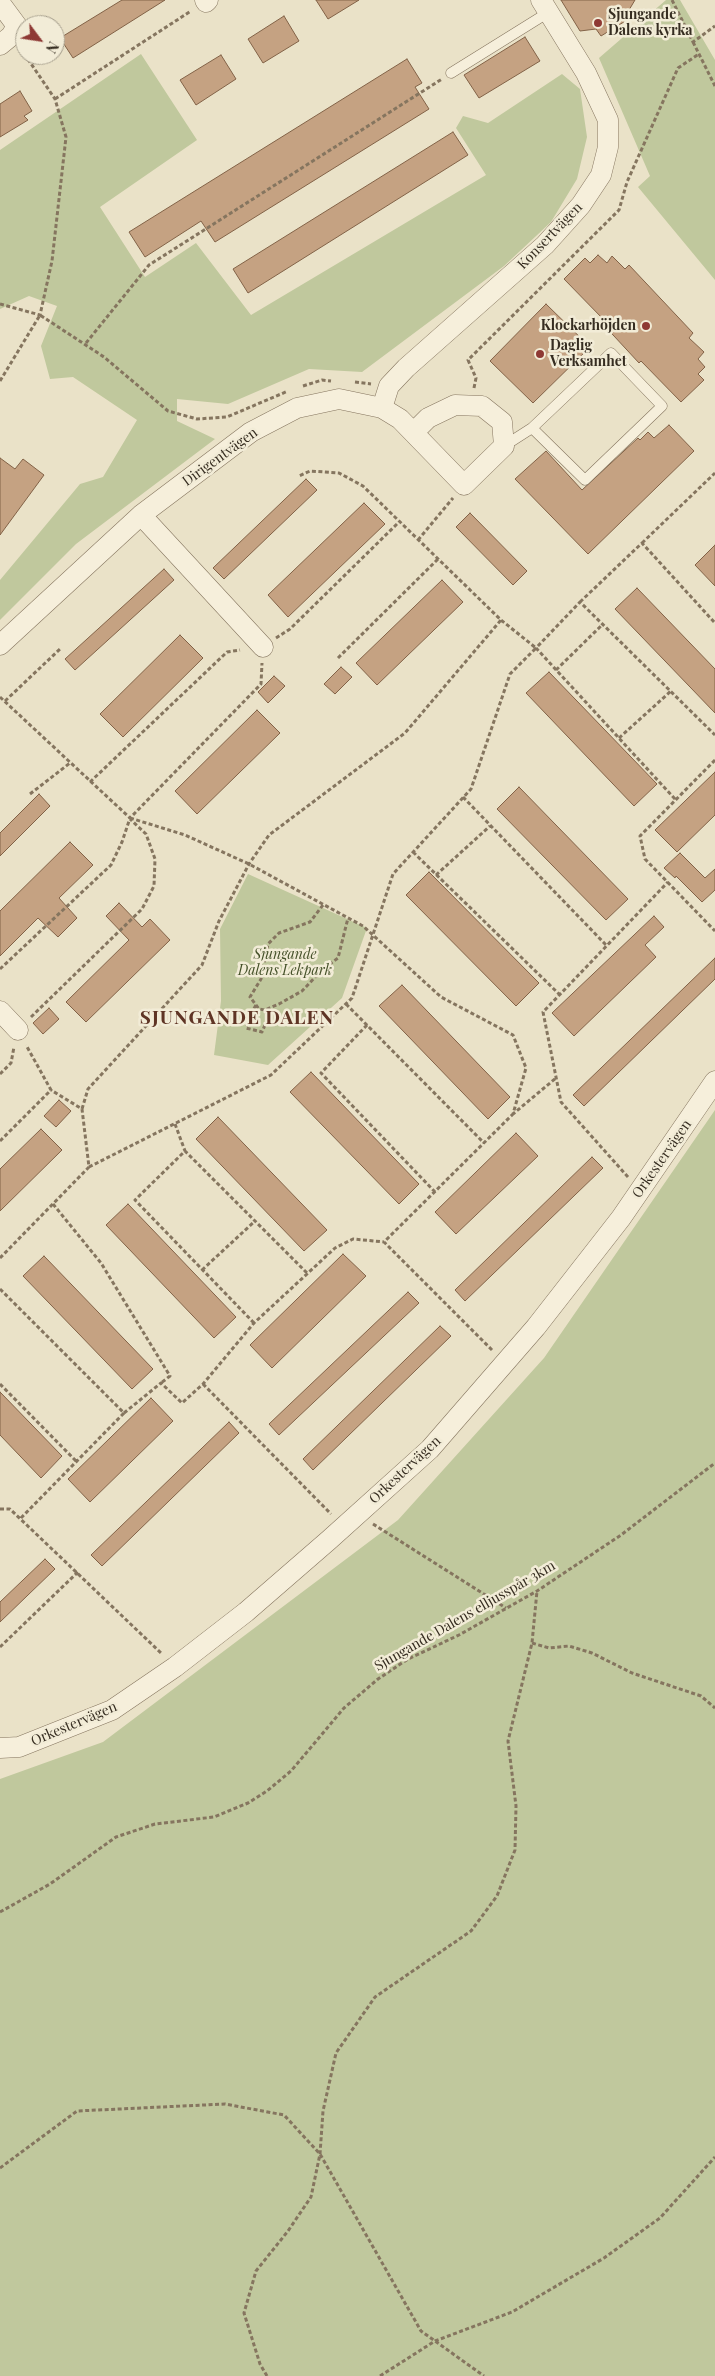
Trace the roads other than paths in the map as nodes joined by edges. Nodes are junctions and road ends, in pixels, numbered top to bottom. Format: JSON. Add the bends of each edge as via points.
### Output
{"nodes":[{"id":1,"x":0,"y":3,"type":"edge"},
{"id":2,"x":545,"y":6,"type":"edge"},
{"id":3,"x":6,"y":40,"type":"edge"},
{"id":4,"x":451,"y":73,"type":"road end"},
{"id":5,"x":382,"y":408,"type":"junction"},
{"id":6,"x":532,"y":428,"type":"junction"},
{"id":7,"x":414,"y":432,"type":"junction"},
{"id":8,"x":504,"y":446,"type":"junction"},
{"id":9,"x":141,"y":515,"type":"junction"},
{"id":10,"x":0,"y":645,"type":"edge"},
{"id":11,"x":263,"y":647,"type":"road end"},
{"id":12,"x":0,"y":1011,"type":"edge"},
{"id":13,"x":18,"y":1030,"type":"road end"},
{"id":14,"x":715,"y":1082,"type":"edge"},
{"id":15,"x":0,"y":1748,"type":"edge"}],
"edges":[{"from":1,"to":3,"type":"street","via":[[17,26]]},
{"from":2,"to":4,"type":"lane"},
{"from":2,"to":5,"type":"street","name":"Konsertvägen","via":[[586,73],[608,120],[608,147],[601,175],[581,205],[545,245],[389,386]]},
{"from":5,"to":7,"type":"street","name":"Dirigentvägen","via":[[400,418]]},
{"from":5,"to":9,"type":"street","name":"Dirigentvägen","via":[[339,399],[297,408],[251,432]]},
{"from":6,"to":6,"type":"lane","via":[[611,353],[662,406],[585,480]]},
{"from":6,"to":8,"type":"lane"},
{"from":7,"to":8,"type":"street","via":[[428,418],[455,405],[482,406],[502,422]]},
{"from":7,"to":8,"type":"street","name":"Dirigentvägen","via":[[464,485]]},
{"from":9,"to":10,"type":"street","name":"Dirigentvägen"},
{"from":9,"to":11,"type":"street"},
{"from":12,"to":13,"type":"street"},
{"from":14,"to":15,"type":"street","name":"Orkestervägen","via":[[640,1191],[548,1312],[430,1450],[246,1612],[175,1667],[112,1710],[19,1748]]}]}
